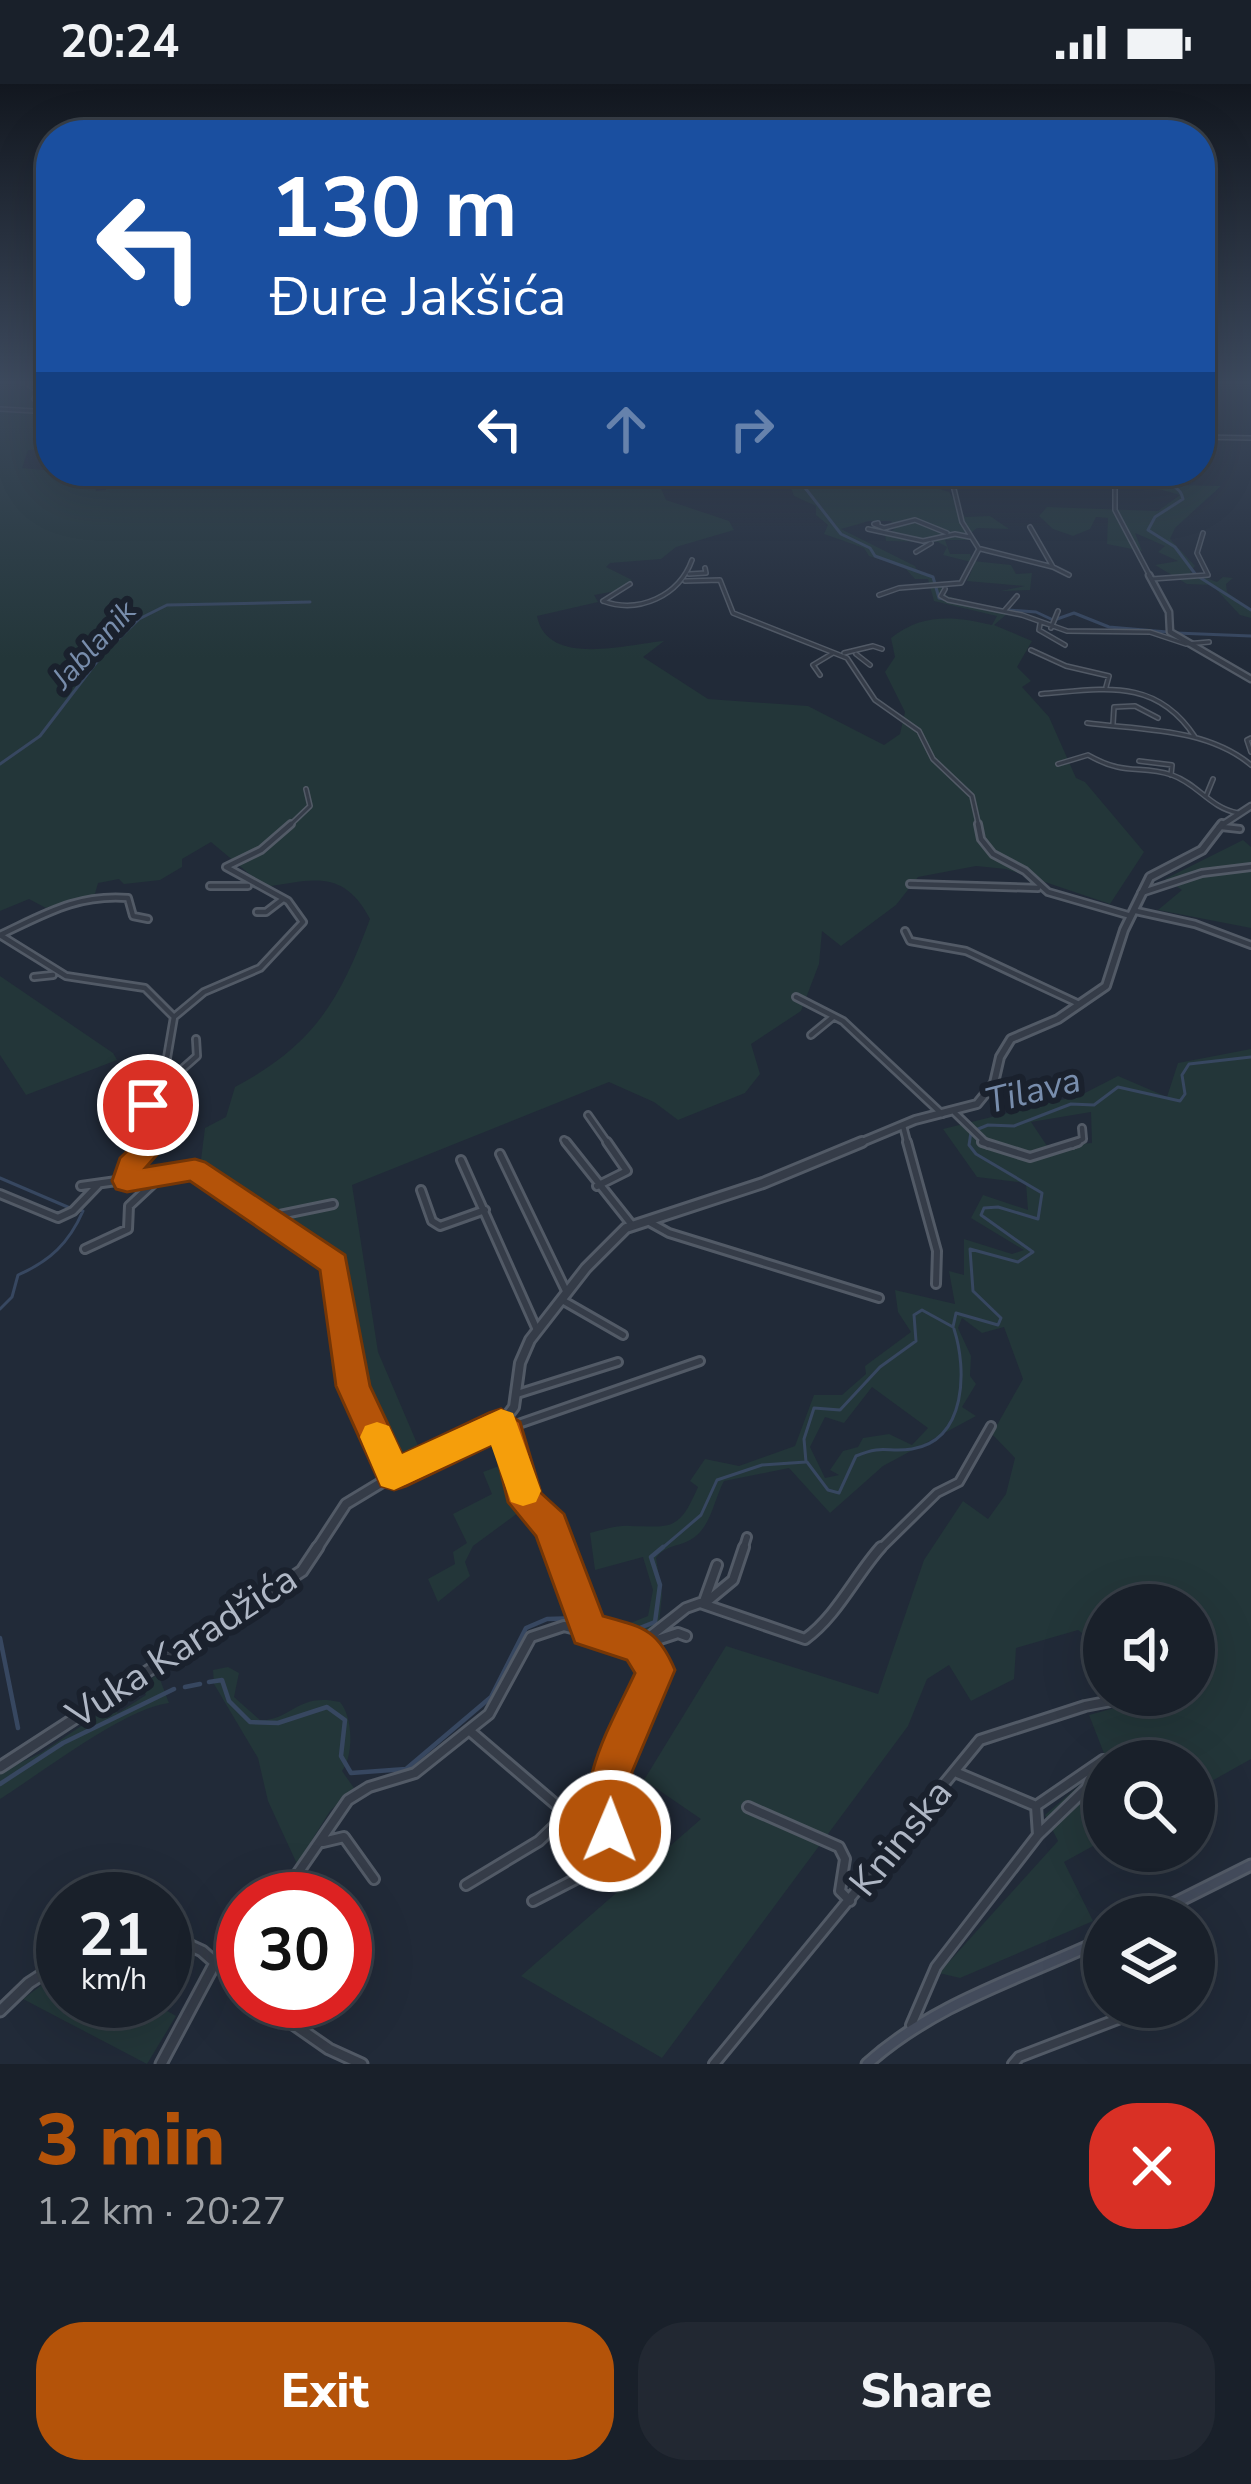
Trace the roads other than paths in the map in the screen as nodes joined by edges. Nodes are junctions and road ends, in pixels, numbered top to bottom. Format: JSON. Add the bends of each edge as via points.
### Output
{"nodes":[{"id":1,"x":952,"y":486,"type":"edge"},
{"id":2,"x":1115,"y":486,"type":"edge"},
{"id":3,"x":878,"y":524,"type":"dead end"},
{"id":4,"x":1030,"y":527,"type":"dead end"},
{"id":5,"x":868,"y":530,"type":"dead end"},
{"id":6,"x":1203,"y":533,"type":"dead end"},
{"id":7,"x":955,"y":534,"type":"junction"},
{"id":8,"x":970,"y":537,"type":"junction"},
{"id":9,"x":932,"y":541,"type":"junction"},
{"id":10,"x":1002,"y":548,"type":"dead end"},
{"id":11,"x":979,"y":549,"type":"junction"},
{"id":12,"x":992,"y":552,"type":"junction"},
{"id":13,"x":916,"y":553,"type":"dead end"},
{"id":14,"x":692,"y":560,"type":"dead end"},
{"id":15,"x":1053,"y":567,"type":"junction"},
{"id":16,"x":705,"y":568,"type":"dead end"},
{"id":17,"x":1069,"y":575,"type":"dead end"},
{"id":18,"x":687,"y":578,"type":"junction"},
{"id":19,"x":1152,"y":579,"type":"junction"},
{"id":20,"x":630,"y":584,"type":"dead end"},
{"id":21,"x":940,"y":589,"type":"junction"},
{"id":22,"x":879,"y":596,"type":"dead end"},
{"id":23,"x":1017,"y":596,"type":"dead end"},
{"id":24,"x":1004,"y":611,"type":"junction"},
{"id":25,"x":1058,"y":611,"type":"dead end"},
{"id":26,"x":1040,"y":625,"type":"junction"},
{"id":27,"x":1051,"y":628,"type":"junction"},
{"id":28,"x":1209,"y":642,"type":"dead end"},
{"id":29,"x":1186,"y":644,"type":"junction"},
{"id":30,"x":1065,"y":645,"type":"dead end"},
{"id":31,"x":882,"y":649,"type":"dead end"},
{"id":32,"x":1030,"y":650,"type":"dead end"},
{"id":33,"x":836,"y":653,"type":"junction"},
{"id":34,"x":848,"y":653,"type":"junction"},
{"id":35,"x":870,"y":665,"type":"dead end"},
{"id":36,"x":820,"y":675,"type":"dead end"},
{"id":37,"x":1251,"y":679,"type":"edge"},
{"id":38,"x":1106,"y":687,"type":"junction"},
{"id":39,"x":1042,"y":694,"type":"dead end"},
{"id":40,"x":1158,"y":718,"type":"dead end"},
{"id":41,"x":1087,"y":723,"type":"dead end"},
{"id":42,"x":1113,"y":724,"type":"junction"},
{"id":43,"x":1195,"y":737,"type":"junction"},
{"id":44,"x":1251,"y":738,"type":"edge"},
{"id":45,"x":1251,"y":752,"type":"edge"},
{"id":46,"x":1139,"y":761,"type":"dead end"},
{"id":47,"x":1058,"y":764,"type":"dead end"},
{"id":48,"x":1251,"y":765,"type":"edge"},
{"id":49,"x":1171,"y":775,"type":"junction"},
{"id":50,"x":1213,"y":778,"type":"dead end"},
{"id":51,"x":306,"y":789,"type":"dead end"},
{"id":52,"x":1205,"y":796,"type":"junction"},
{"id":53,"x":1251,"y":806,"type":"edge"},
{"id":54,"x":1238,"y":813,"type":"junction"},
{"id":55,"x":1219,"y":826,"type":"junction"},
{"id":56,"x":1240,"y":829,"type":"dead end"},
{"id":57,"x":1251,"y":867,"type":"edge"},
{"id":58,"x":910,"y":884,"type":"dead end"},
{"id":59,"x":210,"y":886,"type":"dead end"},
{"id":60,"x":254,"y":886,"type":"junction"},
{"id":61,"x":1038,"y":888,"type":"junction"},
{"id":62,"x":1142,"y":892,"type":"junction"},
{"id":63,"x":283,"y":899,"type":"junction"},
{"id":64,"x":257,"y":912,"type":"dead end"},
{"id":65,"x":1133,"y":914,"type":"junction"},
{"id":66,"x":148,"y":919,"type":"dead end"},
{"id":67,"x":905,"y":931,"type":"dead end"},
{"id":68,"x":0,"y":935,"type":"edge"},
{"id":69,"x":1251,"y":945,"type":"edge"},
{"id":70,"x":53,"y":975,"type":"junction"},
{"id":71,"x":34,"y":977,"type":"dead end"},
{"id":72,"x":796,"y":998,"type":"dead end"},
{"id":73,"x":1082,"y":1005,"type":"junction"},
{"id":74,"x":174,"y":1016,"type":"junction"},
{"id":75,"x":833,"y":1017,"type":"junction"},
{"id":76,"x":811,"y":1035,"type":"dead end"},
{"id":77,"x":196,"y":1039,"type":"dead end"},
{"id":78,"x":162,"y":1087,"type":"junction"},
{"id":79,"x":955,"y":1112,"type":"junction"},
{"id":80,"x":942,"y":1114,"type":"junction"},
{"id":81,"x":588,"y":1115,"type":"dead end"},
{"id":82,"x":902,"y":1125,"type":"junction"},
{"id":83,"x":1082,"y":1128,"type":"dead end"},
{"id":84,"x":564,"y":1140,"type":"dead end"},
{"id":85,"x":500,"y":1154,"type":"dead end"},
{"id":86,"x":461,"y":1160,"type":"dead end"},
{"id":87,"x":160,"y":1177,"type":"junction"},
{"id":88,"x":127,"y":1181,"type":"junction"},
{"id":89,"x":98,"y":1185,"type":"junction"},
{"id":90,"x":81,"y":1186,"type":"dead end"},
{"id":91,"x":597,"y":1186,"type":"junction"},
{"id":92,"x":422,"y":1190,"type":"dead end"},
{"id":93,"x":0,"y":1194,"type":"edge"},
{"id":94,"x":333,"y":1204,"type":"dead end"},
{"id":95,"x":485,"y":1210,"type":"junction"},
{"id":96,"x":271,"y":1217,"type":"junction"},
{"id":97,"x":648,"y":1218,"type":"junction"},
{"id":98,"x":632,"y":1225,"type":"junction"},
{"id":99,"x":85,"y":1249,"type":"dead end"},
{"id":100,"x":936,"y":1284,"type":"dead end"},
{"id":101,"x":564,"y":1297,"type":"junction"},
{"id":102,"x":879,"y":1298,"type":"dead end"},
{"id":103,"x":537,"y":1330,"type":"junction"},
{"id":104,"x":623,"y":1335,"type":"dead end"},
{"id":105,"x":618,"y":1361,"type":"dead end"},
{"id":106,"x":700,"y":1361,"type":"dead end"},
{"id":107,"x":517,"y":1394,"type":"junction"},
{"id":108,"x":503,"y":1426,"type":"junction"},
{"id":109,"x":992,"y":1426,"type":"dead end"},
{"id":110,"x":394,"y":1475,"type":"junction"},
{"id":111,"x":747,"y":1537,"type":"dead end"},
{"id":112,"x":717,"y":1565,"type":"dead end"},
{"id":113,"x":704,"y":1604,"type":"junction"},
{"id":114,"x":588,"y":1623,"type":"junction"},
{"id":115,"x":686,"y":1636,"type":"dead end"},
{"id":116,"x":641,"y":1644,"type":"junction"},
{"id":117,"x":1083,"y":1707,"type":"edge"},
{"id":118,"x":470,"y":1731,"type":"junction"},
{"id":119,"x":0,"y":1767,"type":"edge"},
{"id":120,"x":955,"y":1772,"type":"junction"},
{"id":121,"x":1083,"y":1774,"type":"edge"},
{"id":122,"x":1083,"y":1792,"type":"edge"},
{"id":123,"x":1036,"y":1806,"type":"junction"},
{"id":124,"x":748,"y":1807,"type":"dead end"},
{"id":125,"x":1038,"y":1835,"type":"junction"},
{"id":126,"x":318,"y":1845,"type":"junction"},
{"id":127,"x":1251,"y":1865,"type":"edge"},
{"id":128,"x":299,"y":1872,"type":"edge"},
{"id":129,"x":374,"y":1879,"type":"dead end"},
{"id":130,"x":466,"y":1885,"type":"dead end"},
{"id":131,"x":1187,"y":1896,"type":"edge"},
{"id":132,"x":850,"y":1900,"type":"junction"},
{"id":133,"x":533,"y":1901,"type":"dead end"},
{"id":134,"x":192,"y":1946,"type":"edge"},
{"id":135,"x":1083,"y":1949,"type":"edge"},
{"id":136,"x":215,"y":1963,"type":"joint"},
{"id":137,"x":36,"y":1982,"type":"edge"},
{"id":138,"x":0,"y":2011,"type":"edge"},
{"id":139,"x":911,"y":2025,"type":"junction"},
{"id":140,"x":299,"y":2028,"type":"edge"},
{"id":141,"x":1094,"y":2028,"type":"edge"},
{"id":142,"x":160,"y":2064,"type":"edge"},
{"id":143,"x":362,"y":2064,"type":"edge"},
{"id":144,"x":714,"y":2064,"type":"edge"},
{"id":145,"x":867,"y":2064,"type":"edge"},
{"id":146,"x":1013,"y":2064,"type":"edge"}],
"edges":[{"from":1,"to":8,"type":"street"},
{"from":2,"to":19,"type":"street","via":[[1115,510]]},
{"from":3,"to":7,"type":"street","via":[[916,520]]},
{"from":4,"to":15,"type":"street"},
{"from":5,"to":9,"type":"street"},
{"from":6,"to":19,"type":"street","via":[[1197,554],[1208,575]]},
{"from":7,"to":8,"type":"street"},
{"from":7,"to":9,"type":"street"},
{"from":8,"to":11,"type":"street"},
{"from":9,"to":13,"type":"street"},
{"from":10,"to":12,"type":"street"},
{"from":11,"to":12,"type":"street"},
{"from":11,"to":21,"type":"street","via":[[961,583]]},
{"from":12,"to":15,"type":"street"},
{"from":14,"to":18,"type":"street"},
{"from":15,"to":17,"type":"street"},
{"from":16,"to":18,"type":"street"},
{"from":18,"to":20,"type":"street","via":[[675,591],[634,605],[604,602]]},
{"from":18,"to":33,"type":"street","via":[[720,580],[733,613]]},
{"from":19,"to":29,"type":"street","via":[[1172,619],[1168,630]]},
{"from":21,"to":22,"type":"street","via":[[890,588]]},
{"from":21,"to":24,"type":"street","via":[[948,600]]},
{"from":23,"to":24,"type":"street"},
{"from":24,"to":26,"type":"street"},
{"from":25,"to":27,"type":"street"},
{"from":26,"to":27,"type":"street"},
{"from":26,"to":30,"type":"street"},
{"from":27,"to":29,"type":"street","via":[[1150,632]]},
{"from":28,"to":29,"type":"street"},
{"from":29,"to":37,"type":"street"},
{"from":31,"to":34,"type":"street"},
{"from":32,"to":38,"type":"street","via":[[1109,676]]},
{"from":33,"to":34,"type":"street"},
{"from":33,"to":36,"type":"street","via":[[813,665]]},
{"from":33,"to":61,"type":"street","via":[[848,658],[875,700],[919,731],[933,759],[972,796],[984,846]]},
{"from":34,"to":35,"type":"street"},
{"from":38,"to":39,"type":"street"},
{"from":38,"to":43,"type":"street","via":[[1165,704]]},
{"from":40,"to":42,"type":"street","via":[[1114,706]]},
{"from":41,"to":42,"type":"street"},
{"from":42,"to":43,"type":"street"},
{"from":43,"to":48,"type":"street"},
{"from":44,"to":45,"type":"street"},
{"from":46,"to":49,"type":"street","via":[[1174,766]]},
{"from":47,"to":49,"type":"street","via":[[1088,755],[1117,771]]},
{"from":49,"to":52,"type":"street"},
{"from":50,"to":52,"type":"street"},
{"from":51,"to":60,"type":"street","via":[[306,812],[261,850],[226,866]]},
{"from":52,"to":54,"type":"street","via":[[1217,809]]},
{"from":53,"to":54,"type":"street"},
{"from":54,"to":55,"type":"street"},
{"from":55,"to":56,"type":"street"},
{"from":55,"to":62,"type":"street","via":[[1202,850],[1150,878]]},
{"from":57,"to":62,"type":"street"},
{"from":58,"to":61,"type":"street"},
{"from":59,"to":60,"type":"street"},
{"from":60,"to":63,"type":"street"},
{"from":61,"to":65,"type":"street"},
{"from":62,"to":65,"type":"street"},
{"from":63,"to":64,"type":"street"},
{"from":63,"to":74,"type":"street","via":[[304,919],[280,948],[260,968],[204,992]]},
{"from":65,"to":69,"type":"street"},
{"from":65,"to":73,"type":"street","via":[[1106,986]]},
{"from":66,"to":68,"type":"street","via":[[133,916],[128,898],[86,895]]},
{"from":67,"to":73,"type":"street","via":[[910,941],[966,951]]},
{"from":68,"to":70,"type":"street"},
{"from":70,"to":71,"type":"street"},
{"from":70,"to":74,"type":"street","via":[[145,988]]},
{"from":72,"to":75,"type":"street"},
{"from":73,"to":79,"type":"street","via":[[1016,1034],[986,1095]]},
{"from":74,"to":78,"type":"street"},
{"from":75,"to":76,"type":"street"},
{"from":75,"to":80,"type":"street"},
{"from":77,"to":78,"type":"street","via":[[197,1056]]},
{"from":78,"to":88,"type":"street","via":[[146,1115],[158,1138],[130,1165]]},
{"from":79,"to":80,"type":"street"},
{"from":79,"to":83,"type":"street","via":[[970,1134],[1009,1156],[1051,1154],[1083,1139]]},
{"from":80,"to":82,"type":"street"},
{"from":81,"to":91,"type":"street","via":[[627,1171]]},
{"from":82,"to":97,"type":"street","via":[[763,1183]]},
{"from":82,"to":100,"type":"street","via":[[937,1251]]},
{"from":84,"to":91,"type":"street"},
{"from":85,"to":101,"type":"street"},
{"from":86,"to":95,"type":"street"},
{"from":87,"to":88,"type":"street"},
{"from":87,"to":96,"type":"street","via":[[195,1170]]},
{"from":87,"to":99,"type":"street","via":[[129,1206],[128,1229]]},
{"from":88,"to":89,"type":"street"},
{"from":89,"to":90,"type":"street"},
{"from":89,"to":93,"type":"street","via":[[58,1218]]},
{"from":91,"to":98,"type":"street"},
{"from":92,"to":95,"type":"street","via":[[440,1226]]},
{"from":94,"to":96,"type":"street"},
{"from":95,"to":103,"type":"street"},
{"from":96,"to":110,"type":"street","via":[[334,1264],[353,1386]]},
{"from":97,"to":98,"type":"street"},
{"from":97,"to":102,"type":"street","via":[[655,1228]]},
{"from":98,"to":101,"type":"street"},
{"from":101,"to":103,"type":"street"},
{"from":101,"to":104,"type":"street"},
{"from":103,"to":107,"type":"street","via":[[520,1363]]},
{"from":105,"to":107,"type":"street"},
{"from":106,"to":108,"type":"street","name":"Vuka Karadžića"},
{"from":107,"to":108,"type":"street"},
{"from":108,"to":110,"type":"street","name":"Vuka Karadžića"},
{"from":108,"to":114,"type":"street","via":[[526,1502],[551,1526]]},
{"from":109,"to":113,"type":"street","via":[[959,1482],[879,1549],[808,1638]]},
{"from":110,"to":119,"type":"street","name":"Vuka Karadžića","via":[[342,1507],[297,1575]]},
{"from":111,"to":113,"type":"street","via":[[734,1580]]},
{"from":112,"to":113,"type":"street"},
{"from":113,"to":116,"type":"street","via":[[686,1608]]},
{"from":114,"to":116,"type":"street"},
{"from":114,"to":118,"type":"street","via":[[524,1642],[493,1711]]},
{"from":115,"to":116,"type":"street"},
{"from":116,"to":133,"type":"street","via":[[656,1670],[610,1777],[609,1856]]},
{"from":117,"to":120,"type":"street","name":"Kninska","via":[[980,1740]]},
{"from":118,"to":126,"type":"street","via":[[415,1774],[349,1798]]},
{"from":118,"to":130,"type":"street","via":[[568,1814]]},
{"from":120,"to":123,"type":"street"},
{"from":120,"to":132,"type":"street","name":"Kninska"},
{"from":121,"to":123,"type":"street"},
{"from":122,"to":125,"type":"street"},
{"from":123,"to":125,"type":"street"},
{"from":124,"to":132,"type":"street","via":[[839,1847],[840,1891]]},
{"from":125,"to":139,"type":"street","via":[[936,1967]]},
{"from":126,"to":128,"type":"street"},
{"from":126,"to":129,"type":"street","via":[[344,1837]]},
{"from":127,"to":131,"type":"main road"},
{"from":132,"to":144,"type":"street","name":"Kninska"},
{"from":134,"to":136,"type":"street"},
{"from":135,"to":139,"type":"main road"},
{"from":136,"to":142,"type":"street"},
{"from":137,"to":138,"type":"street"},
{"from":139,"to":145,"type":"main road"},
{"from":140,"to":143,"type":"street"},
{"from":141,"to":146,"type":"street"}]}
